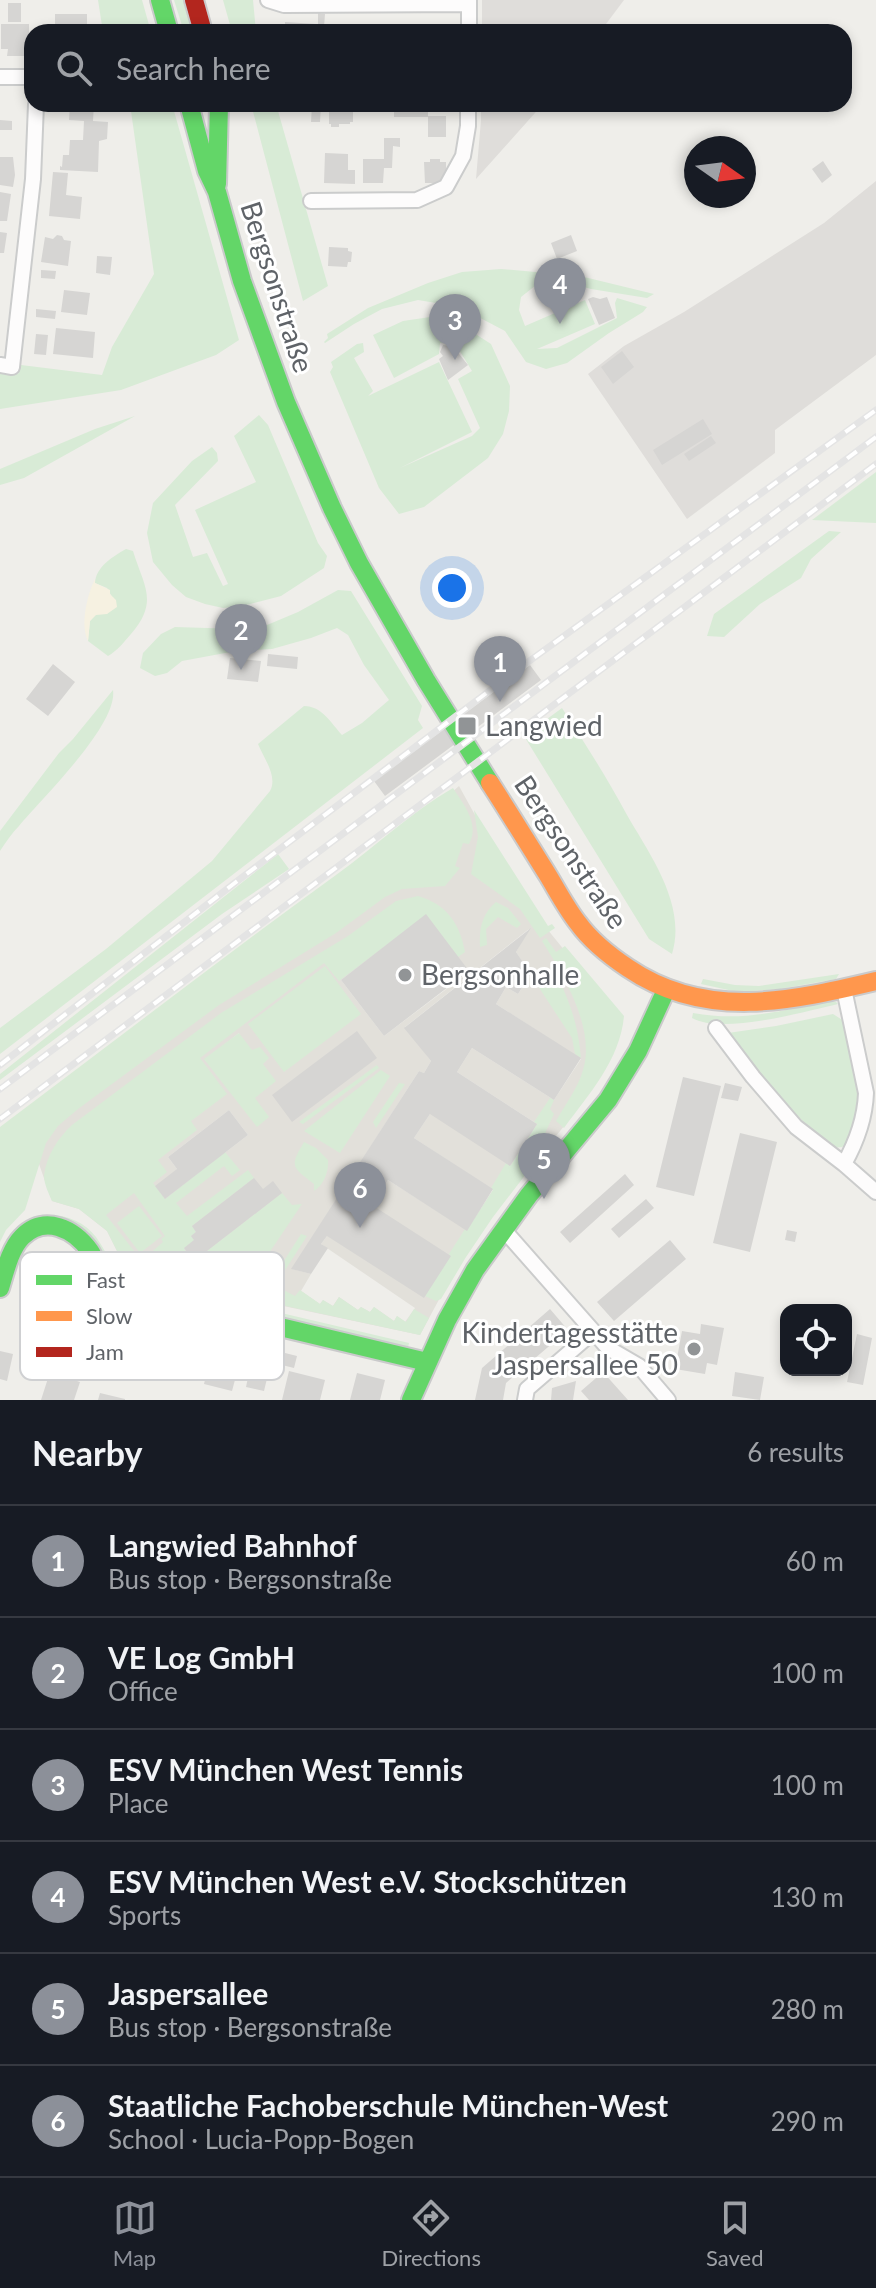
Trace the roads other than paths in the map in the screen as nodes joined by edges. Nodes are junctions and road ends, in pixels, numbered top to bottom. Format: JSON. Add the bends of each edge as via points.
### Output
{"nodes":[{"id":1,"x":160,"y":0,"type":"edge"},
{"id":2,"x":194,"y":0,"type":"edge"},
{"id":3,"x":268,"y":0,"type":"edge"},
{"id":4,"x":469,"y":2,"type":"edge"},
{"id":5,"x":167,"y":24,"type":"edge"},
{"id":6,"x":201,"y":24,"type":"edge"},
{"id":7,"x":469,"y":24,"type":"edge"},
{"id":8,"x":0,"y":77,"type":"edge"},
{"id":9,"x":24,"y":77,"type":"edge"},
{"id":10,"x":36,"y":112,"type":"edge"},
{"id":11,"x":191,"y":112,"type":"edge"},
{"id":12,"x":219,"y":112,"type":"edge"},
{"id":13,"x":468,"y":112,"type":"edge"},
{"id":14,"x":217,"y":192,"type":"junction"},
{"id":15,"x":311,"y":201,"type":"dead end"},
{"id":16,"x":0,"y":365,"type":"edge"},
{"id":17,"x":876,"y":981,"type":"edge"},
{"id":18,"x":844,"y":989,"type":"junction"},
{"id":19,"x":666,"y":990,"type":"junction"},
{"id":20,"x":716,"y":1028,"type":"dead end"},
{"id":21,"x":844,"y":1164,"type":"junction"},
{"id":22,"x":876,"y":1192,"type":"edge"},
{"id":23,"x":503,"y":1229,"type":"junction"},
{"id":24,"x":91,"y":1252,"type":"edge"},
{"id":25,"x":0,"y":1288,"type":"edge"},
{"id":26,"x":284,"y":1328,"type":"edge"},
{"id":27,"x":593,"y":1332,"type":"junction"},
{"id":28,"x":427,"y":1362,"type":"junction"},
{"id":29,"x":411,"y":1400,"type":"edge"},
{"id":30,"x":525,"y":1400,"type":"edge"},
{"id":31,"x":668,"y":1400,"type":"edge"}],
"edges":[{"from":1,"to":5,"type":"street"},
{"from":2,"to":6,"type":"street"},
{"from":3,"to":4,"type":"street","via":[[284,5]]},
{"from":4,"to":7,"type":"street"},
{"from":8,"to":9,"type":"street"},
{"from":10,"to":16,"type":"street","via":[[12,367]]},
{"from":11,"to":14,"type":"street","name":"Bergsonstraße"},
{"from":12,"to":14,"type":"street","name":"Bergsonstraße"},
{"from":13,"to":15,"type":"street","via":[[463,156],[446,187],[417,200]]},
{"from":14,"to":19,"type":"street","name":"Bergsonstraße","via":[[242,281],[286,402],[359,563],[574,918],[615,961]]},
{"from":17,"to":18,"type":"street","name":"Bergsonstraße"},
{"from":18,"to":19,"type":"street","name":"Bergsonstraße","via":[[752,1004],[708,1002]]},
{"from":18,"to":21,"type":"street","via":[[866,1093],[861,1127]]},
{"from":19,"to":23,"type":"street","via":[[608,1100]]},
{"from":20,"to":21,"type":"street","via":[[796,1127]]},
{"from":21,"to":22,"type":"street"},
{"from":23,"to":27,"type":"street"},
{"from":23,"to":28,"type":"street","via":[[457,1301]]},
{"from":24,"to":25,"type":"street","via":[[68,1229],[35,1227],[20,1238]]},
{"from":26,"to":28,"type":"street"},
{"from":27,"to":30,"type":"street","via":[[527,1389]]},
{"from":27,"to":31,"type":"street","via":[[639,1366]]},
{"from":28,"to":29,"type":"street"}]}
